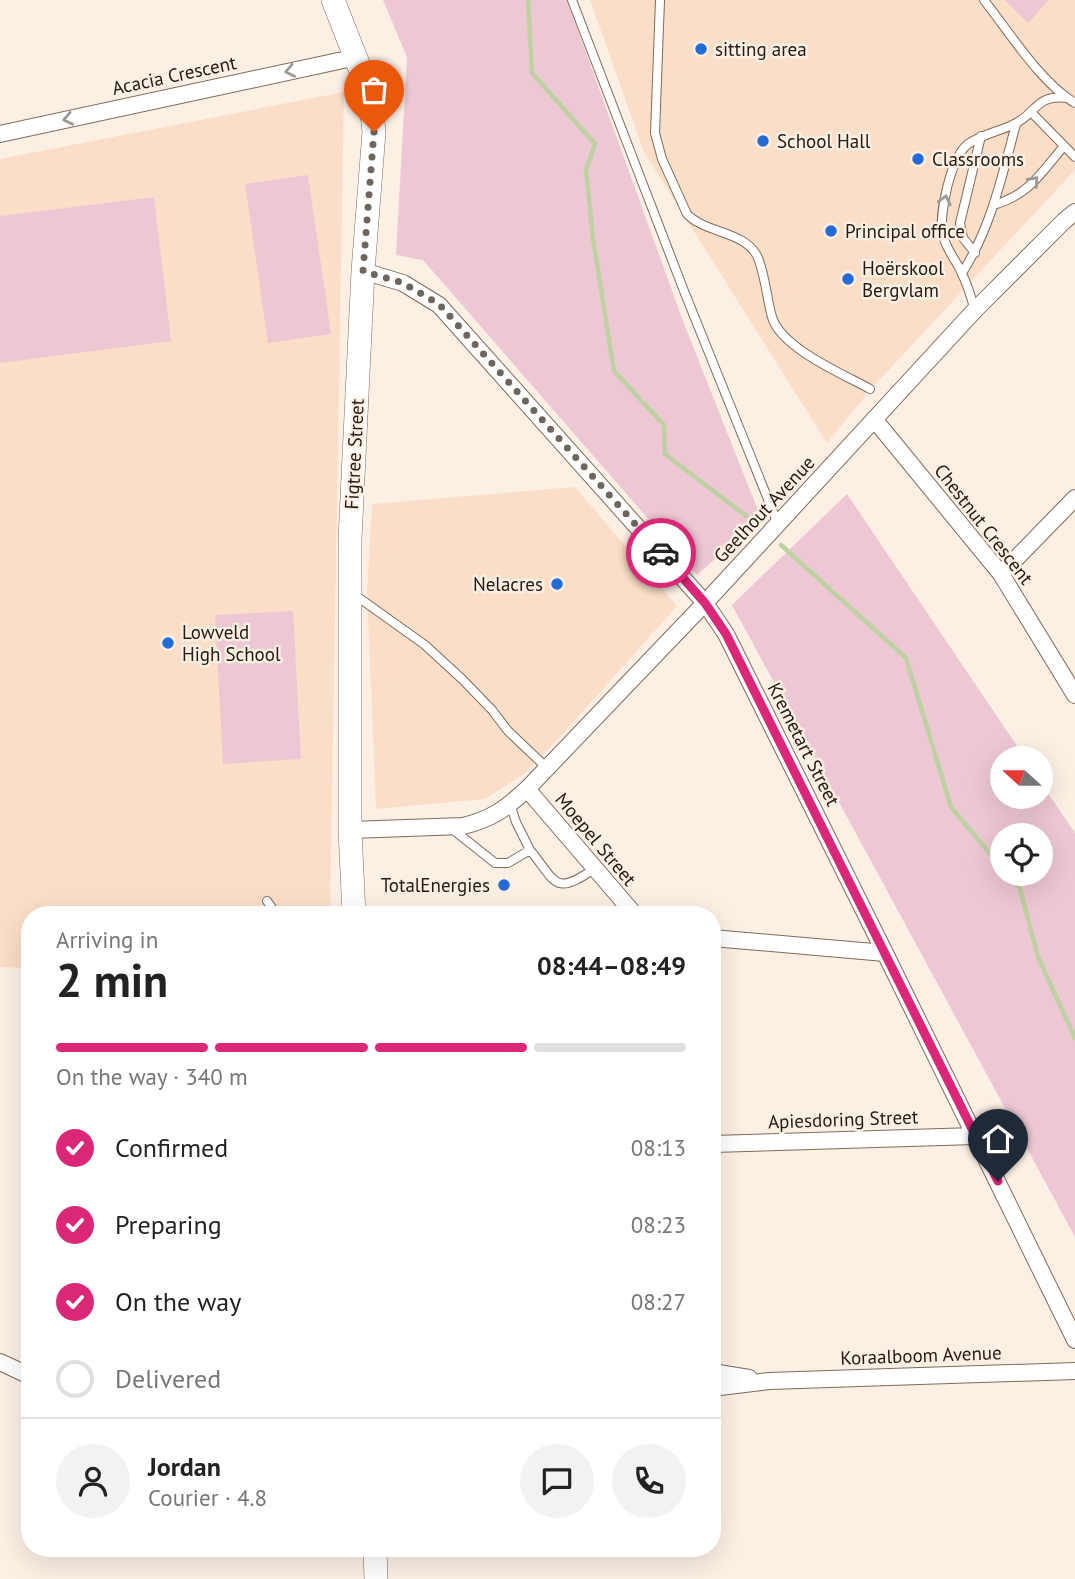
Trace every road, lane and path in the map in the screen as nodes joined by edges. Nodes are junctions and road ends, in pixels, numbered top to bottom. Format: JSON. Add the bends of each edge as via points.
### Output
{"nodes":[{"id":1,"x":333,"y":0,"type":"edge"},
{"id":2,"x":572,"y":0,"type":"edge"},
{"id":3,"x":660,"y":0,"type":"edge"},
{"id":4,"x":984,"y":0,"type":"edge"},
{"id":5,"x":357,"y":57,"type":"junction"},
{"id":6,"x":1071,"y":101,"type":"edge"},
{"id":7,"x":1031,"y":112,"type":"junction"},
{"id":8,"x":1016,"y":124,"type":"junction"},
{"id":9,"x":0,"y":134,"type":"edge"},
{"id":10,"x":981,"y":136,"type":"junction"},
{"id":11,"x":1064,"y":146,"type":"junction"},
{"id":12,"x":1075,"y":157,"type":"edge"},
{"id":13,"x":994,"y":205,"type":"junction"},
{"id":14,"x":1075,"y":212,"type":"edge"},
{"id":15,"x":975,"y":253,"type":"junction"},
{"id":16,"x":363,"y":271,"type":"junction"},
{"id":17,"x":962,"y":273,"type":"junction"},
{"id":18,"x":975,"y":310,"type":"junction"},
{"id":19,"x":870,"y":389,"type":"dead end"},
{"id":20,"x":874,"y":419,"type":"junction"},
{"id":21,"x":1075,"y":498,"type":"edge"},
{"id":22,"x":778,"y":524,"type":"junction"},
{"id":23,"x":1001,"y":574,"type":"junction"},
{"id":24,"x":349,"y":592,"type":"junction"},
{"id":25,"x":705,"y":603,"type":"junction"},
{"id":26,"x":1075,"y":695,"type":"edge"},
{"id":27,"x":547,"y":768,"type":"junction"},
{"id":28,"x":527,"y":789,"type":"junction"},
{"id":29,"x":510,"y":804,"type":"junction"},
{"id":30,"x":449,"y":827,"type":"junction"},
{"id":31,"x":350,"y":830,"type":"junction"},
{"id":32,"x":530,"y":850,"type":"junction"},
{"id":33,"x":594,"y":869,"type":"junction"},
{"id":34,"x":267,"y":901,"type":"dead end"},
{"id":35,"x":270,"y":906,"type":"edge"},
{"id":36,"x":354,"y":906,"type":"edge"},
{"id":37,"x":627,"y":906,"type":"edge"},
{"id":38,"x":721,"y":939,"type":"edge"},
{"id":39,"x":885,"y":953,"type":"junction"},
{"id":40,"x":975,"y":1136,"type":"junction"},
{"id":41,"x":721,"y":1144,"type":"edge"},
{"id":42,"x":1075,"y":1340,"type":"edge"},
{"id":43,"x":0,"y":1362,"type":"edge"},
{"id":44,"x":1075,"y":1371,"type":"edge"},
{"id":45,"x":21,"y":1372,"type":"edge"},
{"id":46,"x":721,"y":1373,"type":"edge"},
{"id":47,"x":769,"y":1381,"type":"junction"},
{"id":48,"x":721,"y":1387,"type":"edge"},
{"id":49,"x":375,"y":1557,"type":"edge"},
{"id":50,"x":376,"y":1579,"type":"edge"}],
"edges":[{"from":1,"to":5,"type":"street","name":"Figtree Street"},
{"from":2,"to":22,"type":"lane"},
{"from":3,"to":19,"type":"lane","via":[[655,133],[688,214],[694,221],[743,241],[757,255],[773,321],[784,335]]},
{"from":4,"to":6,"type":"lane","via":[[1030,59]]},
{"from":5,"to":9,"type":"street","name":"Acacia Crescent","one_way":true},
{"from":5,"to":16,"type":"street","name":"Figtree Street","via":[[370,94],[374,132]]},
{"from":6,"to":7,"type":"lane","via":[[1053,97]]},
{"from":7,"to":8,"type":"lane"},
{"from":7,"to":11,"type":"lane"},
{"from":8,"to":10,"type":"lane"},
{"from":8,"to":13,"type":"lane"},
{"from":10,"to":15,"type":"lane","via":[[960,223],[963,238]]},
{"from":17,"to":10,"type":"lane","one_way":true,"via":[[941,224],[954,164],[965,146]]},
{"from":11,"to":12,"type":"lane"},
{"from":13,"to":11,"type":"lane","one_way":true,"via":[[1027,190]]},
{"from":13,"to":15,"type":"lane"},
{"from":14,"to":18,"type":"street","name":"Geelhout Avenue"},
{"from":15,"to":17,"type":"lane"},
{"from":16,"to":24,"type":"street","name":"Figtree Street"},
{"from":16,"to":25,"type":"street","name":"Kremetart Street","via":[[403,283],[439,304]]},
{"from":17,"to":18,"type":"lane"},
{"from":18,"to":20,"type":"street","name":"Geelhout Avenue"},
{"from":20,"to":22,"type":"street","name":"Geelhout Avenue"},
{"from":20,"to":23,"type":"street","name":"Chestnut Crescent"},
{"from":21,"to":23,"type":"street"},
{"from":22,"to":25,"type":"street","name":"Geelhout Avenue"},
{"from":23,"to":26,"type":"street","name":"Chestnut Crescent"},
{"from":24,"to":27,"type":"lane","via":[[425,645]]},
{"from":24,"to":31,"type":"street","name":"Figtree Street"},
{"from":25,"to":27,"type":"street","name":"Geelhout Avenue"},
{"from":25,"to":39,"type":"street","name":"Kremetart Street","via":[[726,634]]},
{"from":27,"to":28,"type":"street","name":"Geelhout Avenue"},
{"from":28,"to":29,"type":"street","name":"Geelhout Avenue"},
{"from":28,"to":33,"type":"street","name":"Moepel Street"},
{"from":29,"to":30,"type":"street","name":"Geelhout Avenue","via":[[480,822]]},
{"from":29,"to":32,"type":"lane"},
{"from":30,"to":31,"type":"street","name":"Geelhout Avenue"},
{"from":30,"to":32,"type":"lane","via":[[495,863],[508,863]]},
{"from":31,"to":36,"type":"street","name":"Figtree Street"},
{"from":32,"to":33,"type":"lane","via":[[562,885],[572,884]]},
{"from":33,"to":37,"type":"street","name":"Moepel Street"},
{"from":34,"to":35,"type":"lane"},
{"from":38,"to":39,"type":"street"},
{"from":39,"to":40,"type":"street","name":"Kremetart Street"},
{"from":40,"to":41,"type":"street","name":"Apiesdoring Street"},
{"from":40,"to":42,"type":"street","name":"Kremetart Street"},
{"from":43,"to":45,"type":"street"},
{"from":44,"to":47,"type":"street","name":"Koraalboom Avenue"},
{"from":46,"to":47,"type":"street","name":"Koraalboom Avenue"},
{"from":47,"to":48,"type":"street","name":"Koraalboom Avenue"},
{"from":49,"to":50,"type":"street"}]}
